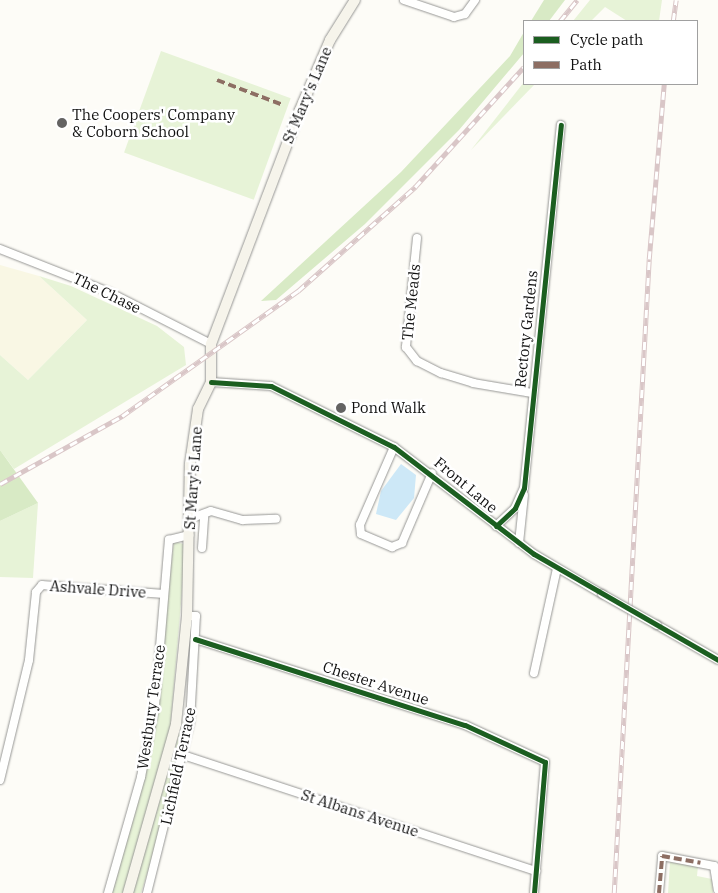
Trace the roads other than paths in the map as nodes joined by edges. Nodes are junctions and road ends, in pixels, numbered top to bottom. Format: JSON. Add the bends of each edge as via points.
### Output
{"nodes":[{"id":1,"x":355,"y":0,"type":"edge"},
{"id":2,"x":404,"y":0,"type":"edge"},
{"id":3,"x":475,"y":0,"type":"edge"},
{"id":4,"x":561,"y":125,"type":"dead end"},
{"id":5,"x":418,"y":238,"type":"dead end"},
{"id":6,"x":0,"y":249,"type":"edge"},
{"id":7,"x":211,"y":344,"type":"junction"},
{"id":8,"x":211,"y":382,"type":"junction"},
{"id":9,"x":532,"y":393,"type":"junction"},
{"id":10,"x":394,"y":447,"type":"junction"},
{"id":11,"x":432,"y":473,"type":"junction"},
{"id":12,"x":524,"y":488,"type":"junction"},
{"id":13,"x":204,"y":516,"type":"junction"},
{"id":14,"x":276,"y":518,"type":"dead end"},
{"id":15,"x":189,"y":519,"type":"junction"},
{"id":16,"x":496,"y":526,"type":"junction"},
{"id":17,"x":189,"y":535,"type":"junction"},
{"id":18,"x":519,"y":543,"type":"junction"},
{"id":19,"x":202,"y":548,"type":"dead end"},
{"id":20,"x":557,"y":568,"type":"junction"},
{"id":21,"x":164,"y":594,"type":"junction"},
{"id":22,"x":187,"y":616,"type":"junction"},
{"id":23,"x":195,"y":638,"type":"junction"},
{"id":24,"x":718,"y":660,"type":"edge"},
{"id":25,"x":534,"y":672,"type":"dead end"},
{"id":26,"x":184,"y":755,"type":"junction"},
{"id":27,"x":0,"y":780,"type":"edge"},
{"id":28,"x":536,"y":871,"type":"junction"},
{"id":29,"x":718,"y":890,"type":"edge"},
{"id":30,"x":108,"y":893,"type":"edge"},
{"id":31,"x":128,"y":893,"type":"edge"},
{"id":32,"x":147,"y":893,"type":"edge"},
{"id":33,"x":534,"y":893,"type":"edge"},
{"id":34,"x":659,"y":893,"type":"edge"}],
"edges":[{"from":1,"to":7,"type":"main road","name":"St Mary's Lane","via":[[330,40],[299,112]]},
{"from":2,"to":3,"type":"street","via":[[454,17],[465,14]]},
{"from":4,"to":9,"type":"street","name":"Rectory Gardens"},
{"from":5,"to":9,"type":"street","name":"The Meads","via":[[406,347],[417,361],[441,372],[473,383]]},
{"from":6,"to":7,"type":"street","name":"The Chase","via":[[109,292]]},
{"from":7,"to":8,"type":"main road","name":"St Mary's Lane"},
{"from":8,"to":10,"type":"street","name":"Front Lane","via":[[271,386]]},
{"from":8,"to":15,"type":"main road","name":"St Mary's Lane","via":[[203,395],[193,435]]},
{"from":9,"to":12,"type":"street","name":"Rectory Gardens"},
{"from":10,"to":11,"type":"street","name":"Front Lane"},
{"from":10,"to":11,"type":"street","via":[[360,525],[361,534],[392,547],[402,543]]},
{"from":11,"to":16,"type":"street","name":"Front Lane"},
{"from":12,"to":16,"type":"street","name":"Rectory Gardens","via":[[515,508]]},
{"from":12,"to":18,"type":"street"},
{"from":13,"to":14,"type":"street","via":[[211,511],[243,520]]},
{"from":13,"to":15,"type":"street"},
{"from":13,"to":19,"type":"street"},
{"from":15,"to":17,"type":"main road","name":"St Mary's Lane"},
{"from":16,"to":18,"type":"street","name":"Front Lane"},
{"from":17,"to":21,"type":"street","name":"Westbury Terrace","via":[[169,540]]},
{"from":17,"to":22,"type":"main road","name":"St Mary's Lane"},
{"from":18,"to":20,"type":"street","name":"Front Lane"},
{"from":20,"to":24,"type":"street","name":"Front Lane","bridge":true},
{"from":20,"to":25,"type":"street"},
{"from":21,"to":27,"type":"street","name":"Ashvale Drive","via":[[42,584],[36,592],[28,660]]},
{"from":21,"to":30,"type":"street","name":"Westbury Terrace","via":[[153,714],[141,776]]},
{"from":22,"to":23,"type":"street","name":"Lichfield Terrace","via":[[196,616]]},
{"from":22,"to":31,"type":"main road","name":"St Mary's Lane","via":[[176,724]]},
{"from":23,"to":26,"type":"street","name":"Lichfield Terrace"},
{"from":23,"to":28,"type":"street","name":"Chester Avenue","via":[[465,725],[545,762]]},
{"from":26,"to":28,"type":"street","name":"St Albans Avenue"},
{"from":26,"to":32,"type":"street","name":"Lichfield Terrace"},
{"from":28,"to":33,"type":"street"},
{"from":29,"to":34,"type":"street","via":[[714,866],[662,856]]}]}
